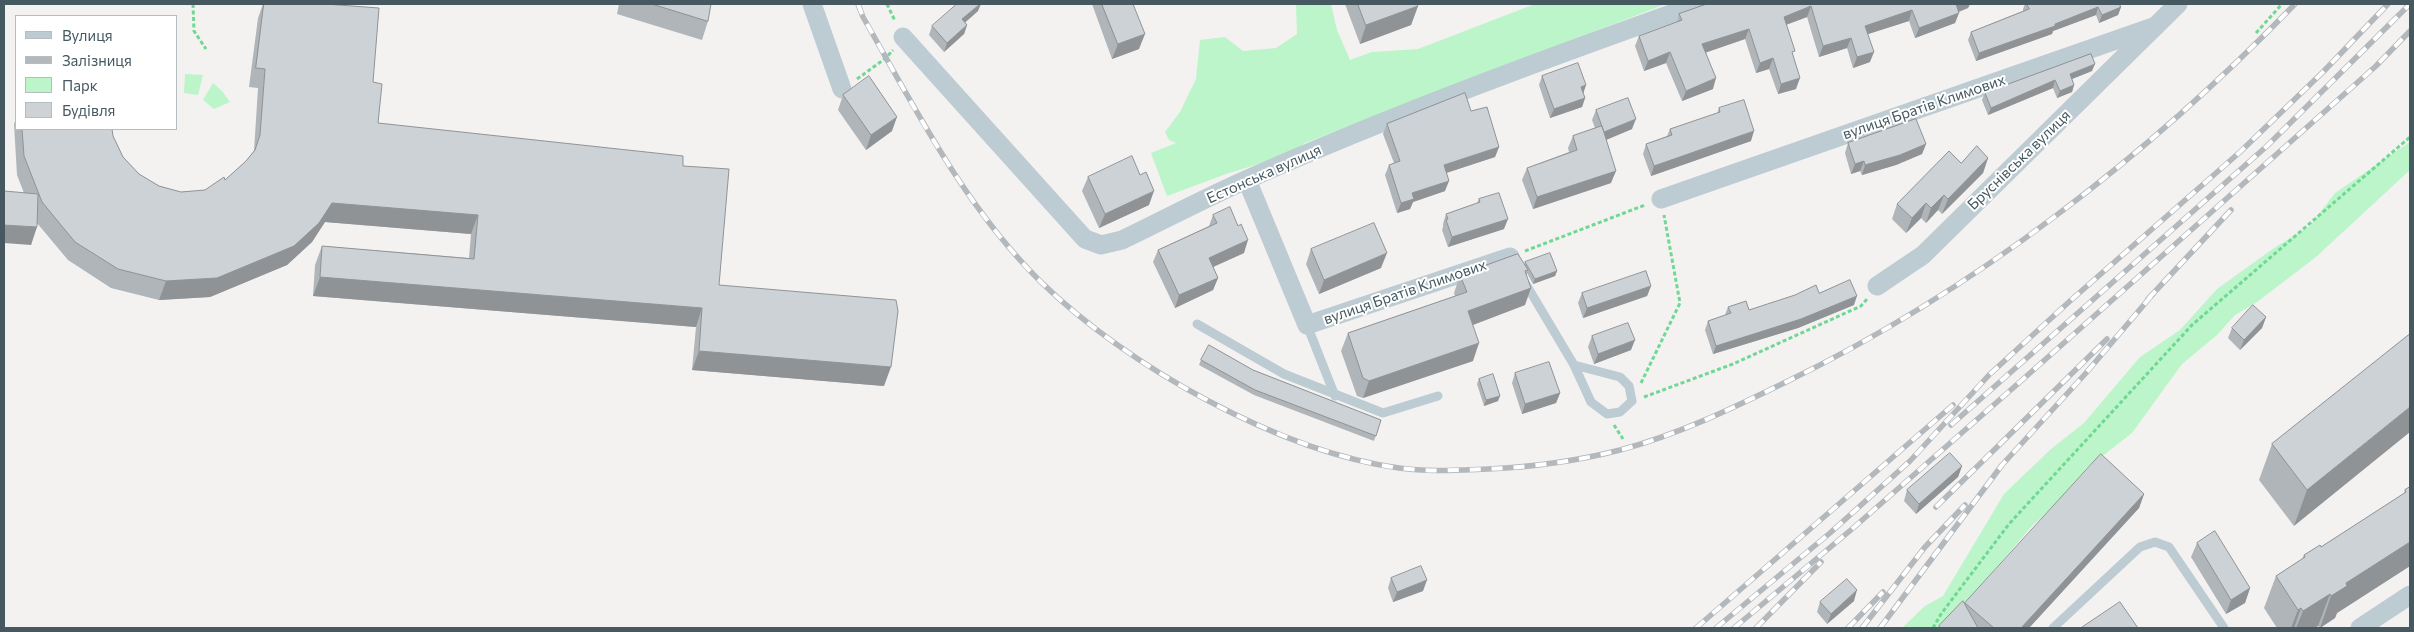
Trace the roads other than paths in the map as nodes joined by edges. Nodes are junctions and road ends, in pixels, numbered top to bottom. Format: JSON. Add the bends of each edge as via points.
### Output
{"nodes":[{"id":1,"x":812,"y":4,"type":"edge"},
{"id":2,"x":1699,"y":4,"type":"edge"},
{"id":3,"x":2178,"y":4,"type":"edge"},
{"id":4,"x":2156,"y":26,"type":"junction"},
{"id":5,"x":903,"y":37,"type":"road end"},
{"id":6,"x":842,"y":89,"type":"road end"},
{"id":7,"x":1247,"y":180,"type":"junction"},
{"id":8,"x":1661,"y":199,"type":"road end"},
{"id":9,"x":1515,"y":265,"type":"joint"},
{"id":10,"x":1876,"y":286,"type":"road end"},
{"id":11,"x":1197,"y":324,"type":"dead end"},
{"id":12,"x":1307,"y":325,"type":"junction"},
{"id":13,"x":1574,"y":365,"type":"junction"},
{"id":14,"x":1335,"y":396,"type":"junction"},
{"id":15,"x":1438,"y":396,"type":"dead end"},
{"id":16,"x":2410,"y":595,"type":"edge"},
{"id":17,"x":2053,"y":628,"type":"edge"},
{"id":18,"x":2224,"y":628,"type":"edge"},
{"id":19,"x":2360,"y":628,"type":"edge"}],
"edges":[{"from":1,"to":6,"type":"street"},
{"from":2,"to":7,"type":"street","name":"Естонська вулиця","via":[[1557,55]]},
{"from":3,"to":4,"type":"street","name":"вулиця Братів Климових"},
{"from":4,"to":8,"type":"street","name":"вулиця Братів Климових"},
{"from":4,"to":10,"type":"street","name":"Бруснівська вулиця","via":[[1923,254]]},
{"from":5,"to":7,"type":"street","name":"Естонська вулиця","via":[[1085,239],[1101,245],[1122,240]]},
{"from":7,"to":12,"type":"street","name":"вулиця Братів Климових"},
{"from":9,"to":12,"type":"street","name":"вулиця Братів Климових"},
{"from":9,"to":13,"type":"lane"},
{"from":11,"to":14,"type":"lane","via":[[1284,374]]},
{"from":12,"to":14,"type":"lane"},
{"from":13,"to":13,"type":"lane","via":[[1620,377],[1629,386],[1632,401],[1620,412],[1607,414],[1591,402]]},
{"from":14,"to":15,"type":"lane","via":[[1383,414]]},
{"from":16,"to":19,"type":"street"},
{"from":17,"to":18,"type":"lane","via":[[2140,547],[2155,542],[2169,547]]}]}
